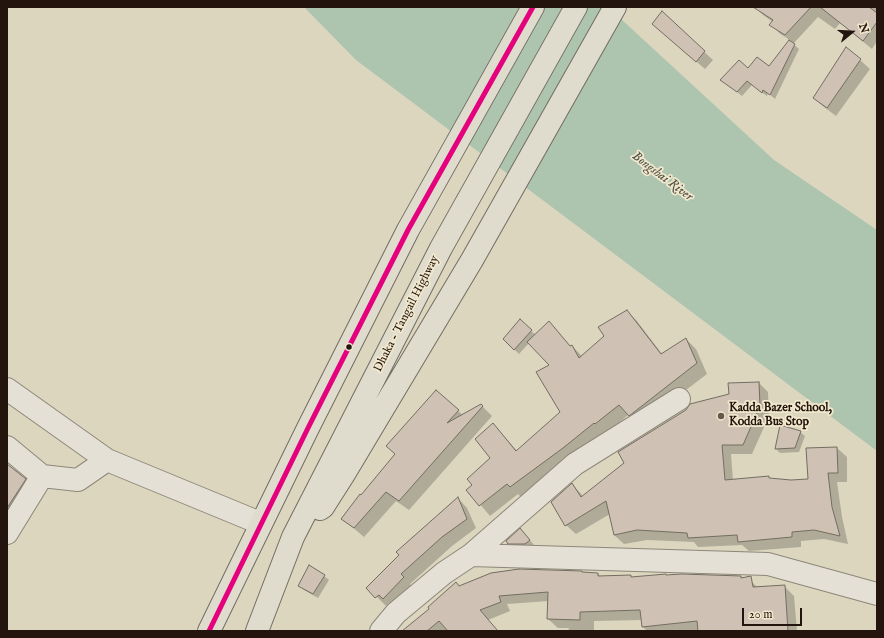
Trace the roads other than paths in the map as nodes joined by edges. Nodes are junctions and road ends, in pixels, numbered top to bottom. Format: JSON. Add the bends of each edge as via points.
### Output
{"nodes":[{"id":1,"x":533,"y":7,"type":"edge"},
{"id":2,"x":576,"y":7,"type":"edge"},
{"id":3,"x":615,"y":7,"type":"edge"},
{"id":4,"x":7,"y":389,"type":"edge"},
{"id":5,"x":679,"y":399,"type":"dead end"},
{"id":6,"x":7,"y":447,"type":"edge"},
{"id":7,"x":107,"y":460,"type":"junction"},
{"id":8,"x":42,"y":476,"type":"junction"},
{"id":9,"x":260,"y":523,"type":"junction"},
{"id":10,"x":300,"y":524,"type":"junction"},
{"id":11,"x":7,"y":533,"type":"edge"},
{"id":12,"x":471,"y":555,"type":"junction"},
{"id":13,"x":877,"y":594,"type":"edge"},
{"id":14,"x":209,"y":631,"type":"edge"},
{"id":15,"x":257,"y":631,"type":"edge"},
{"id":16,"x":381,"y":631,"type":"edge"}],
"edges":[{"from":1,"to":9,"type":"highway","via":[[408,230]]},
{"from":2,"to":10,"type":"highway","name":"Dhaka - Tangail Highway","via":[[441,248]]},
{"from":3,"to":10,"type":"highway","via":[[472,260],[344,474],[323,507]]},
{"from":4,"to":7,"type":"street"},
{"from":5,"to":12,"type":"street","via":[[575,464]]},
{"from":6,"to":8,"type":"street"},
{"from":7,"to":8,"type":"street","via":[[78,480]]},
{"from":7,"to":9,"type":"street"},
{"from":8,"to":11,"type":"street"},
{"from":9,"to":14,"type":"highway"},
{"from":10,"to":15,"type":"highway","name":"Dhaka - Tangail Highway"},
{"from":12,"to":13,"type":"street","via":[[768,564]]},
{"from":12,"to":16,"type":"street","via":[[444,573],[396,613]]}]}
